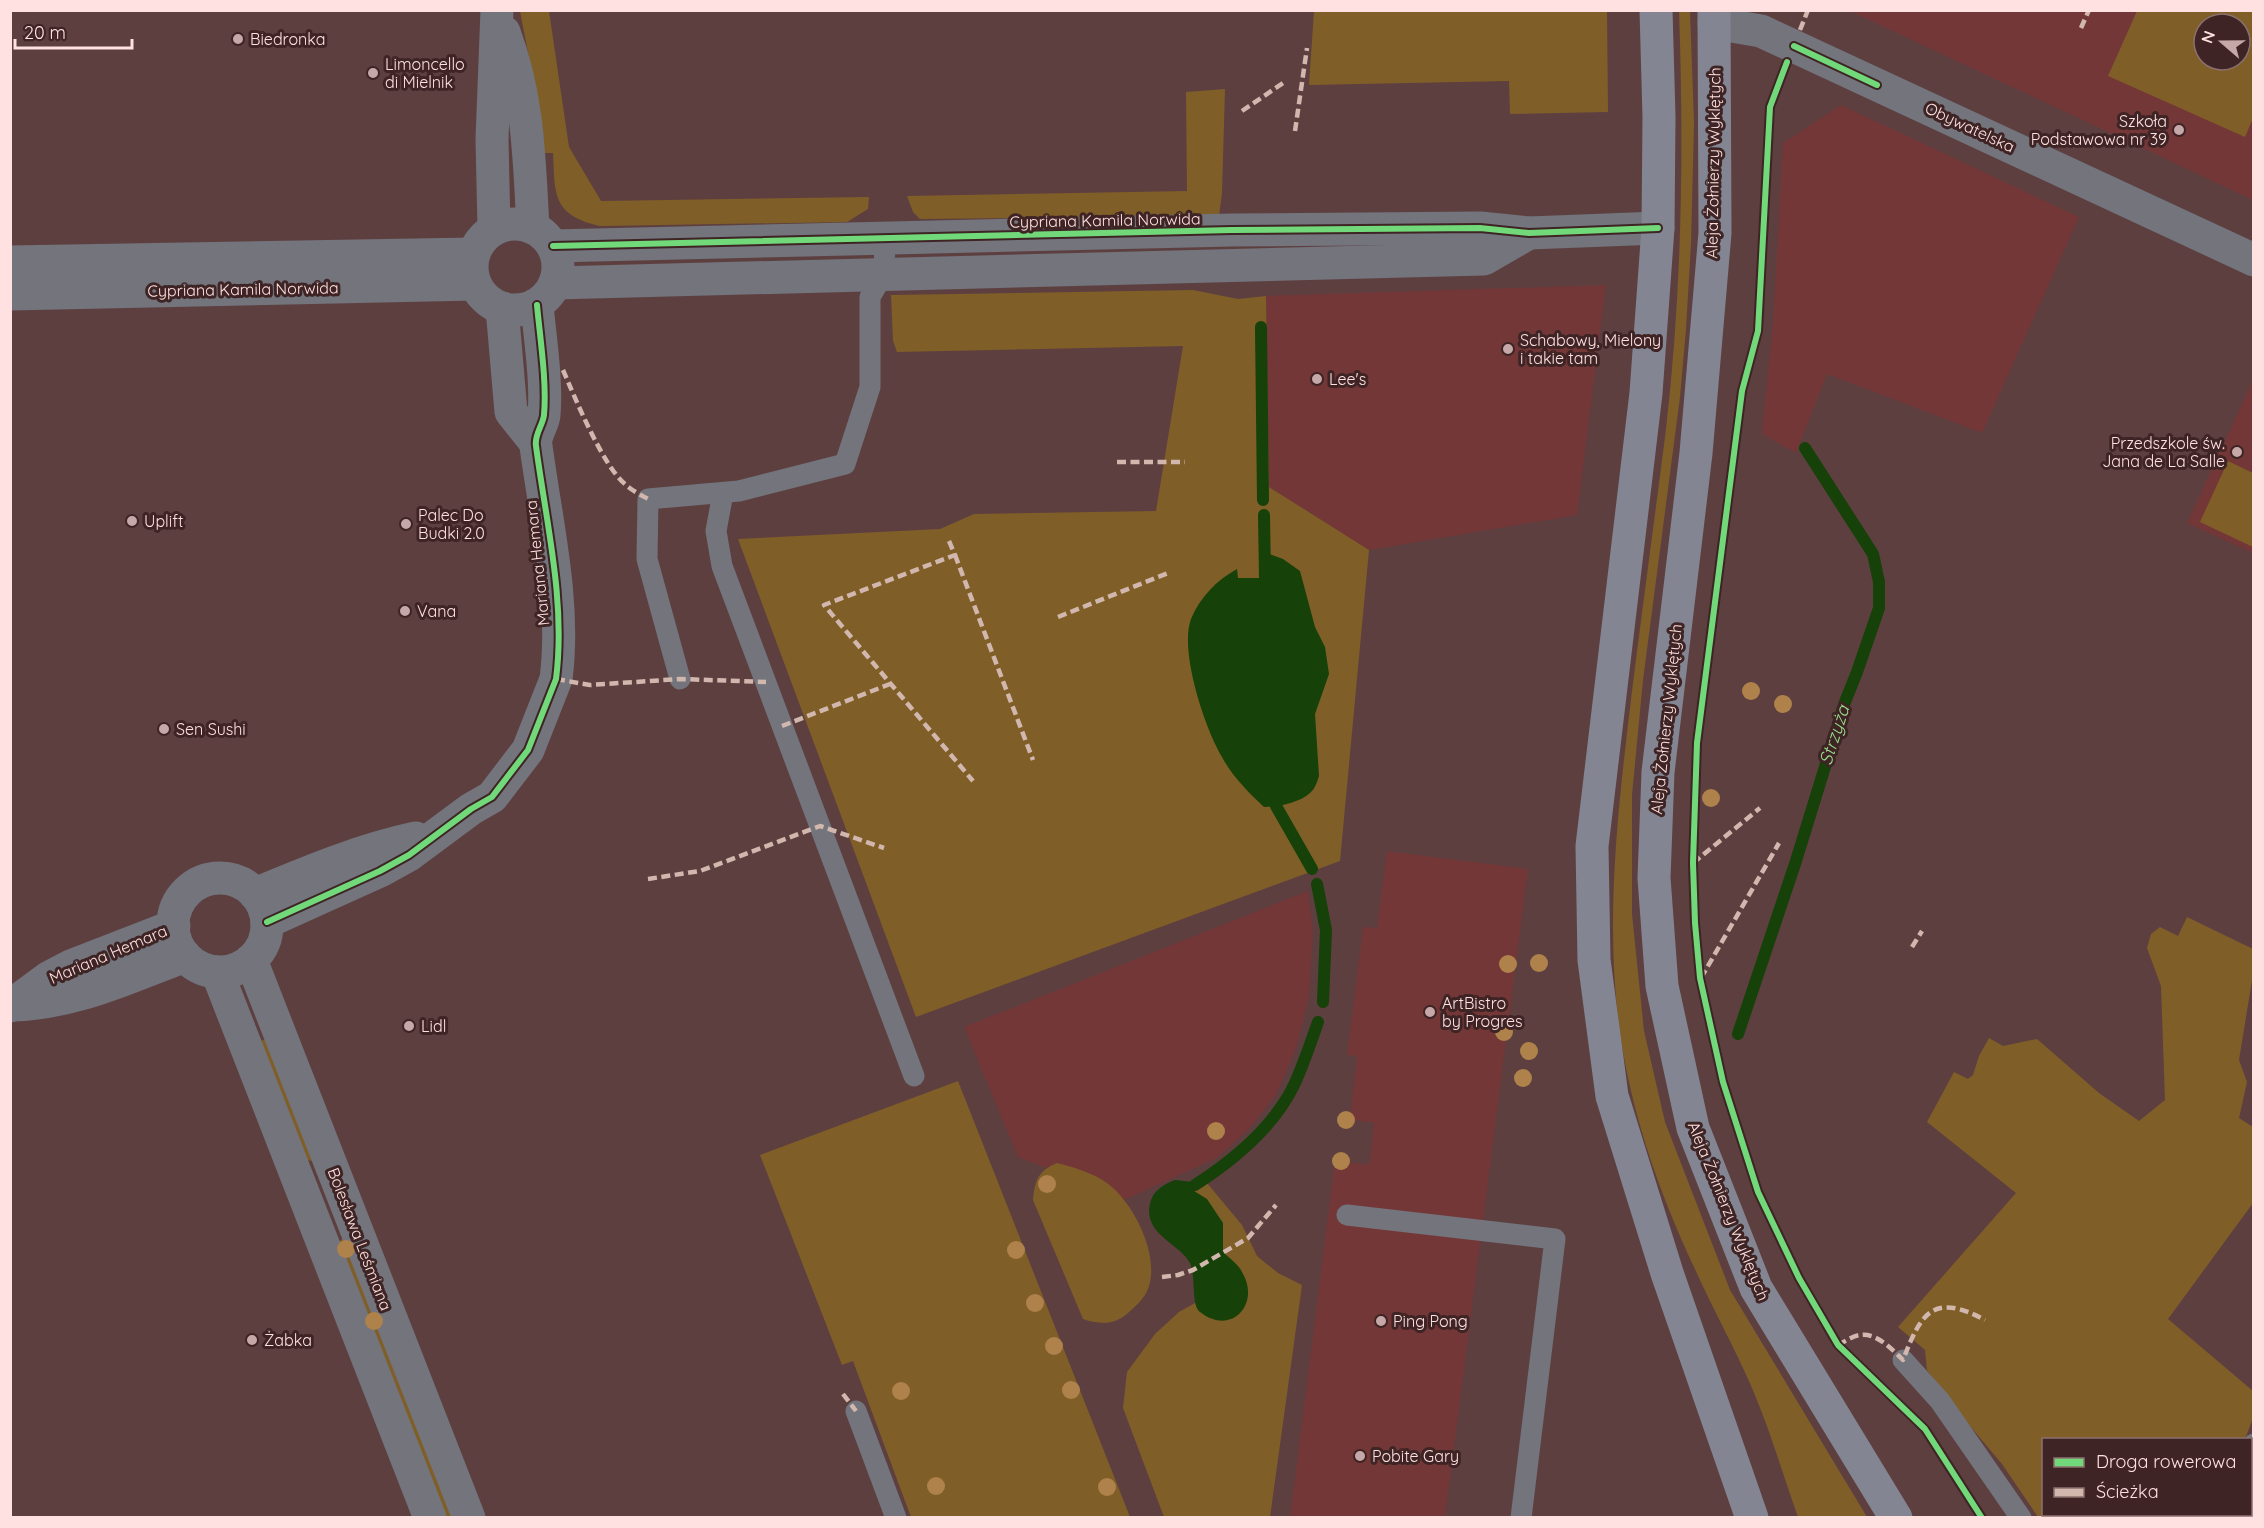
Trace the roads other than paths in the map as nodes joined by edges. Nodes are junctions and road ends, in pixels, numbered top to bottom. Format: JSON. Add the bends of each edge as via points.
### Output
{"nodes":[{"id":1,"x":1656,"y":10,"type":"edge"},
{"id":2,"x":497,"y":12,"type":"edge"},
{"id":3,"x":1714,"y":17,"type":"edge"},
{"id":4,"x":1658,"y":228,"type":"junction"},
{"id":5,"x":494,"y":229,"type":"junction"},
{"id":6,"x":1529,"y":233,"type":"junction"},
{"id":7,"x":543,"y":237,"type":"junction"},
{"id":8,"x":885,"y":237,"type":"junction"},
{"id":9,"x":2253,"y":260,"type":"edge"},
{"id":10,"x":10,"y":262,"type":"edge"},
{"id":11,"x":474,"y":269,"type":"junction"},
{"id":12,"x":884,"y":273,"type":"junction"},
{"id":13,"x":10,"y":294,"type":"edge"},
{"id":14,"x":546,"y":294,"type":"junction"},
{"id":15,"x":502,"y":308,"type":"junction"},
{"id":16,"x":535,"y":442,"type":"junction"},
{"id":17,"x":723,"y":493,"type":"junction"},
{"id":18,"x":680,"y":679,"type":"dead end"},
{"id":19,"x":261,"y":908,"type":"junction"},
{"id":20,"x":174,"y":926,"type":"junction"},
{"id":21,"x":185,"y":956,"type":"junction"},
{"id":22,"x":251,"y":960,"type":"junction"},
{"id":23,"x":217,"y":972,"type":"junction"},
{"id":24,"x":12,"y":1005,"type":"edge"},
{"id":25,"x":914,"y":1076,"type":"dead end"},
{"id":26,"x":1347,"y":1215,"type":"dead end"},
{"id":27,"x":1903,"y":1360,"type":"dead end"},
{"id":28,"x":856,"y":1411,"type":"dead end"},
{"id":29,"x":430,"y":1518,"type":"edge"},
{"id":30,"x":469,"y":1518,"type":"edge"},
{"id":31,"x":896,"y":1518,"type":"edge"},
{"id":32,"x":1521,"y":1518,"type":"edge"},
{"id":33,"x":1752,"y":1518,"type":"edge"},
{"id":34,"x":1896,"y":1518,"type":"edge"},
{"id":35,"x":2021,"y":1518,"type":"edge"}],
"edges":[{"from":1,"to":4,"type":"main road"},
{"from":2,"to":5,"type":"street","via":[[492,139]]},
{"from":2,"to":7,"type":"street","via":[[516,66]]},
{"from":3,"to":9,"type":"street","name":"Obywatelska","via":[[1761,30]]},
{"from":3,"to":34,"type":"main road","name":"Aleja Żołnierzy Wyklętych","via":[[1715,233],[1696,453],[1658,772],[1654,878],[1662,986],[1693,1128],[1756,1288]]},
{"from":4,"to":6,"type":"street","name":"Cypriana Kamila Norwida"},
{"from":4,"to":33,"type":"main road","via":[[1646,393],[1592,846],[1594,960],[1612,1096],[1667,1273]]},
{"from":5,"to":7,"type":"street","via":[[514,224]]},
{"from":5,"to":11,"type":"street","via":[[485,235]]},
{"from":6,"to":8,"type":"street","name":"Cypriana Kamila Norwida","via":[[1469,228]]},
{"from":6,"to":12,"type":"street","name":"Cypriana Kamila Norwida","via":[[1484,259]]},
{"from":7,"to":8,"type":"street","name":"Cypriana Kamila Norwida"},
{"from":7,"to":14,"type":"street","via":[[557,258],[558,271]]},
{"from":8,"to":12,"type":"lane"},
{"from":10,"to":11,"type":"street","name":"Cypriana Kamila Norwida"},
{"from":11,"to":13,"type":"street","name":"Cypriana Kamila Norwida"},
{"from":11,"to":15,"type":"street","via":[[489,301]]},
{"from":12,"to":14,"type":"street","name":"Cypriana Kamila Norwida"},
{"from":12,"to":17,"type":"lane","via":[[870,297],[870,387],[845,464]]},
{"from":14,"to":15,"type":"street","via":[[516,310]]},
{"from":14,"to":16,"type":"street","name":"Mariana Hemara","via":[[544,416]]},
{"from":15,"to":16,"type":"street","name":"Mariana Hemara","via":[[511,412]]},
{"from":16,"to":19,"type":"street","name":"Mariana Hemara","via":[[558,609],[556,679],[528,750],[492,797],[438,833],[369,850]]},
{"from":17,"to":18,"type":"lane","via":[[648,499],[647,559]]},
{"from":17,"to":25,"type":"lane","via":[[716,531],[722,566]]},
{"from":19,"to":20,"type":"street","via":[[245,886],[234,881],[209,880],[187,892],[175,913]]},
{"from":19,"to":22,"type":"street","via":[[263,943]]},
{"from":20,"to":21,"type":"street"},
{"from":20,"to":24,"type":"street","name":"Mariana Hemara","via":[[71,966]]},
{"from":21,"to":23,"type":"street","via":[[199,968]]},
{"from":21,"to":24,"type":"street","name":"Mariana Hemara","via":[[84,995],[56,1002]]},
{"from":22,"to":23,"type":"street","via":[[229,971]]},
{"from":22,"to":30,"type":"street","name":"Bolesława Leśmiana"},
{"from":23,"to":29,"type":"street"},
{"from":26,"to":32,"type":"lane","via":[[1555,1239]]},
{"from":27,"to":35,"type":"lane","via":[[1940,1401]]},
{"from":28,"to":31,"type":"lane"}]}
